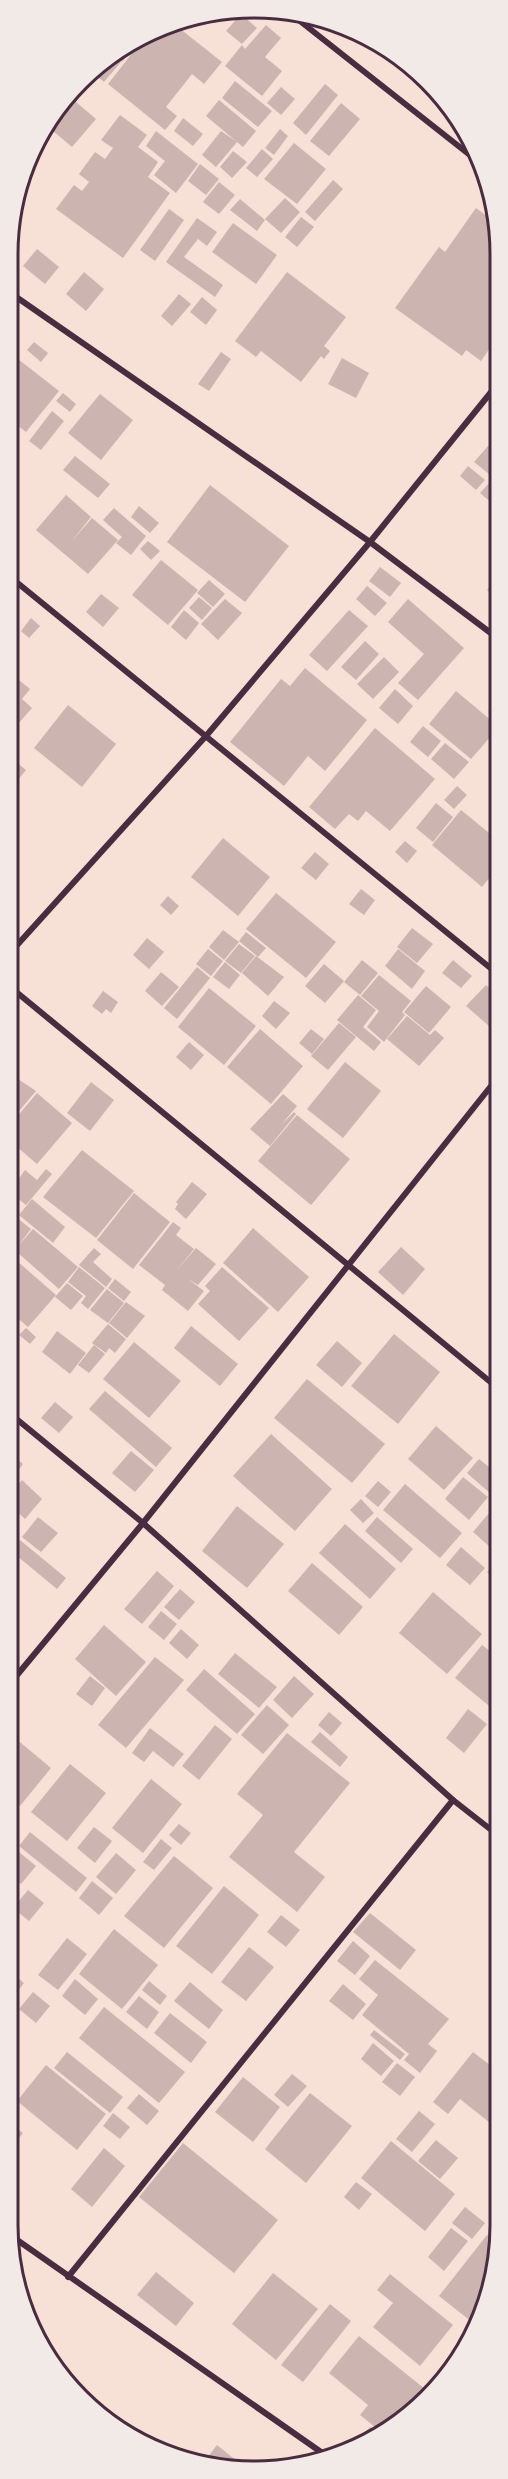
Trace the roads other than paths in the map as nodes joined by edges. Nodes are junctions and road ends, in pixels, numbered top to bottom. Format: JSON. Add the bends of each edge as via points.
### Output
{"nodes":[{"id":1,"x":303,"y":24,"type":"edge"},
{"id":2,"x":468,"y":154,"type":"edge"},
{"id":3,"x":18,"y":297,"type":"edge"},
{"id":4,"x":490,"y":393,"type":"edge"},
{"id":5,"x":370,"y":542,"type":"junction"},
{"id":6,"x":18,"y":583,"type":"edge"},
{"id":7,"x":490,"y":632,"type":"edge"},
{"id":8,"x":206,"y":736,"type":"junction"},
{"id":9,"x":18,"y":944,"type":"edge"},
{"id":10,"x":490,"y":968,"type":"edge"},
{"id":11,"x":18,"y":993,"type":"edge"},
{"id":12,"x":490,"y":1087,"type":"edge"},
{"id":13,"x":348,"y":1267,"type":"junction"},
{"id":14,"x":490,"y":1382,"type":"edge"},
{"id":15,"x":18,"y":1420,"type":"edge"},
{"id":16,"x":143,"y":1522,"type":"junction"},
{"id":17,"x":18,"y":1674,"type":"edge"},
{"id":18,"x":453,"y":1800,"type":"junction"},
{"id":19,"x":490,"y":1829,"type":"edge"},
{"id":20,"x":19,"y":2242,"type":"edge"},
{"id":21,"x":68,"y":2277,"type":"junction"},
{"id":22,"x":320,"y":2451,"type":"edge"}],
"edges":[{"from":1,"to":2,"type":"street"},
{"from":3,"to":5,"type":"street"},
{"from":4,"to":5,"type":"street"},
{"from":5,"to":7,"type":"street"},
{"from":5,"to":8,"type":"street"},
{"from":6,"to":8,"type":"street"},
{"from":8,"to":9,"type":"street"},
{"from":8,"to":10,"type":"street"},
{"from":11,"to":13,"type":"street"},
{"from":12,"to":13,"type":"street"},
{"from":13,"to":14,"type":"street"},
{"from":13,"to":16,"type":"street"},
{"from":15,"to":16,"type":"street"},
{"from":16,"to":17,"type":"street"},
{"from":16,"to":18,"type":"street"},
{"from":18,"to":19,"type":"street"},
{"from":18,"to":21,"type":"street"},
{"from":20,"to":21,"type":"street"},
{"from":21,"to":22,"type":"street"}]}
